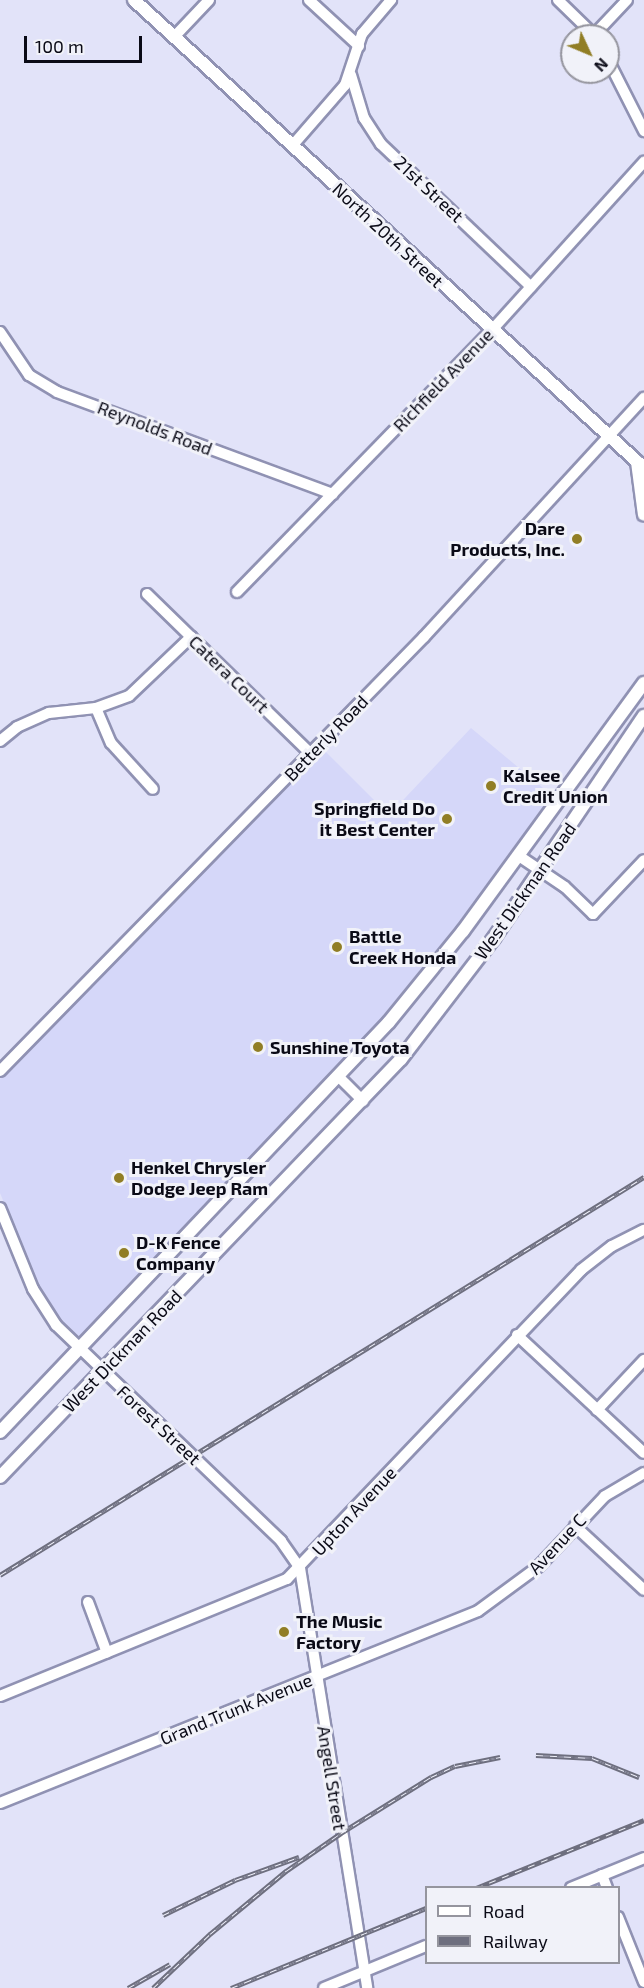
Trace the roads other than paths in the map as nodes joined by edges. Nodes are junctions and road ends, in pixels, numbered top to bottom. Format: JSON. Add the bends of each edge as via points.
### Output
{"nodes":[{"id":1,"x":134,"y":0,"type":"edge"},
{"id":2,"x":208,"y":0,"type":"edge"},
{"id":3,"x":309,"y":0,"type":"edge"},
{"id":4,"x":391,"y":0,"type":"edge"},
{"id":5,"x":558,"y":0,"type":"edge"},
{"id":6,"x":627,"y":0,"type":"edge"},
{"id":7,"x":583,"y":24,"type":"edge"},
{"id":8,"x":605,"y":24,"type":"edge"},
{"id":9,"x":174,"y":37,"type":"junction"},
{"id":10,"x":359,"y":46,"type":"junction"},
{"id":11,"x":351,"y":75,"type":"junction"},
{"id":12,"x":620,"y":83,"type":"edge"},
{"id":13,"x":644,"y":130,"type":"edge"},
{"id":14,"x":292,"y":146,"type":"junction"},
{"id":15,"x":644,"y":162,"type":"edge"},
{"id":16,"x":531,"y":287,"type":"junction"},
{"id":17,"x":492,"y":330,"type":"junction"},
{"id":18,"x":0,"y":332,"type":"edge"},
{"id":19,"x":644,"y":398,"type":"edge"},
{"id":20,"x":608,"y":436,"type":"junction"},
{"id":21,"x":641,"y":465,"type":"edge"},
{"id":22,"x":333,"y":495,"type":"junction"},
{"id":23,"x":644,"y":515,"type":"edge"},
{"id":24,"x":237,"y":592,"type":"dead end"},
{"id":25,"x":147,"y":594,"type":"dead end"},
{"id":26,"x":192,"y":637,"type":"junction"},
{"id":27,"x":644,"y":683,"type":"edge"},
{"id":28,"x":96,"y":708,"type":"junction"},
{"id":29,"x":644,"y":716,"type":"edge"},
{"id":30,"x":0,"y":741,"type":"edge"},
{"id":31,"x":310,"y":754,"type":"junction"},
{"id":32,"x":153,"y":789,"type":"dead end"},
{"id":33,"x":519,"y":856,"type":"junction"},
{"id":34,"x":644,"y":860,"type":"edge"},
{"id":35,"x":540,"y":872,"type":"junction"},
{"id":36,"x":0,"y":1071,"type":"edge"},
{"id":37,"x":339,"y":1077,"type":"junction"},
{"id":38,"x":363,"y":1101,"type":"junction"},
{"id":39,"x":0,"y":1208,"type":"edge"},
{"id":40,"x":3,"y":1225,"type":"edge"},
{"id":41,"x":644,"y":1230,"type":"edge"},
{"id":42,"x":517,"y":1335,"type":"junction"},
{"id":43,"x":80,"y":1350,"type":"junction"},
{"id":44,"x":644,"y":1360,"type":"edge"},
{"id":45,"x":102,"y":1371,"type":"junction"},
{"id":46,"x":597,"y":1410,"type":"junction"},
{"id":47,"x":0,"y":1432,"type":"edge"},
{"id":48,"x":644,"y":1453,"type":"edge"},
{"id":49,"x":644,"y":1473,"type":"edge"},
{"id":50,"x":0,"y":1477,"type":"edge"},
{"id":51,"x":574,"y":1526,"type":"junction"},
{"id":52,"x":300,"y":1568,"type":"junction"},
{"id":53,"x":644,"y":1590,"type":"edge"},
{"id":54,"x":88,"y":1602,"type":"dead end"},
{"id":55,"x":471,"y":1614,"type":"joint"},
{"id":56,"x":107,"y":1653,"type":"junction"},
{"id":57,"x":315,"y":1677,"type":"junction"},
{"id":58,"x":0,"y":1696,"type":"edge"},
{"id":59,"x":0,"y":1803,"type":"edge"},
{"id":60,"x":644,"y":1858,"type":"edge"},
{"id":61,"x":602,"y":1875,"type":"junction"},
{"id":62,"x":574,"y":1886,"type":"edge"},
{"id":63,"x":607,"y":1886,"type":"edge"},
{"id":64,"x":620,"y":1922,"type":"edge"},
{"id":65,"x":425,"y":1946,"type":"edge"},
{"id":66,"x":364,"y":1971,"type":"junction"},
{"id":67,"x":644,"y":1982,"type":"edge"},
{"id":68,"x":324,"y":1988,"type":"edge"},
{"id":69,"x":367,"y":1988,"type":"edge"}],
"edges":[{"from":1,"to":9,"type":"main road","name":"North 20th Street"},
{"from":2,"to":9,"type":"street"},
{"from":3,"to":10,"type":"street"},
{"from":4,"to":10,"type":"street","via":[[366,29]]},
{"from":5,"to":7,"type":"street"},
{"from":6,"to":8,"type":"street"},
{"from":9,"to":14,"type":"main road","name":"North 20th Street"},
{"from":10,"to":11,"type":"street"},
{"from":11,"to":14,"type":"street"},
{"from":11,"to":16,"type":"street","name":"21st Street","via":[[364,118],[381,144]]},
{"from":12,"to":13,"type":"street"},
{"from":14,"to":17,"type":"main road","name":"North 20th Street"},
{"from":15,"to":16,"type":"street","name":"Richfield Avenue"},
{"from":16,"to":17,"type":"street","name":"Richfield Avenue"},
{"from":17,"to":20,"type":"main road","name":"North 20th Street"},
{"from":17,"to":22,"type":"street","name":"Richfield Avenue"},
{"from":18,"to":22,"type":"street","name":"Reynolds Road","via":[[28,375],[57,392]]},
{"from":19,"to":20,"type":"street","name":"Betterly Road"},
{"from":20,"to":21,"type":"main road","name":"North 20th Street"},
{"from":20,"to":31,"type":"street","name":"Betterly Road"},
{"from":21,"to":23,"type":"main road"},
{"from":22,"to":24,"type":"street","name":"Richfield Avenue"},
{"from":25,"to":26,"type":"street","name":"Catera Court"},
{"from":26,"to":28,"type":"street","via":[[141,688]]},
{"from":26,"to":31,"type":"street","name":"Catera Court"},
{"from":27,"to":33,"type":"main road","name":"West Dickman Road"},
{"from":28,"to":30,"type":"street","via":[[49,713],[17,727]]},
{"from":28,"to":32,"type":"street","via":[[111,743]]},
{"from":29,"to":35,"type":"main road","name":"West Dickman Road"},
{"from":31,"to":36,"type":"street","name":"Betterly Road"},
{"from":33,"to":35,"type":"street"},
{"from":33,"to":37,"type":"main road","name":"West Dickman Road","via":[[389,1022]]},
{"from":34,"to":35,"type":"street","via":[[593,914],[565,887]]},
{"from":35,"to":38,"type":"main road","name":"West Dickman Road","via":[[436,1014]]},
{"from":37,"to":38,"type":"street"},
{"from":37,"to":43,"type":"main road","name":"West Dickman Road"},
{"from":38,"to":45,"type":"main road","name":"West Dickman Road"},
{"from":39,"to":40,"type":"street","name":"Forest Street"},
{"from":40,"to":43,"type":"street","name":"Forest Street","via":[[37,1297]]},
{"from":41,"to":42,"type":"street","name":"Upton Avenue","via":[[612,1246],[581,1270]]},
{"from":42,"to":46,"type":"street"},
{"from":42,"to":52,"type":"street","name":"Upton Avenue"},
{"from":43,"to":45,"type":"street","name":"Forest Street"},
{"from":43,"to":47,"type":"main road","name":"West Dickman Road"},
{"from":44,"to":46,"type":"street"},
{"from":45,"to":50,"type":"main road","name":"West Dickman Road"},
{"from":45,"to":52,"type":"street","name":"Forest Street","via":[[281,1541]]},
{"from":46,"to":48,"type":"street"},
{"from":49,"to":51,"type":"street","name":"Avenue C","via":[[605,1496]]},
{"from":51,"to":53,"type":"street"},
{"from":51,"to":55,"type":"street","name":"Avenue C","via":[[522,1580]]},
{"from":52,"to":56,"type":"street","name":"Upton Avenue","via":[[288,1579]]},
{"from":52,"to":57,"type":"street","name":"Angell Street"},
{"from":54,"to":56,"type":"street"},
{"from":55,"to":57,"type":"street","name":"Grand Trunk Avenue"},
{"from":56,"to":58,"type":"street","name":"Upton Avenue"},
{"from":57,"to":59,"type":"street","name":"Grand Trunk Avenue"},
{"from":57,"to":66,"type":"street","name":"Angell Street"},
{"from":60,"to":61,"type":"street"},
{"from":61,"to":62,"type":"street"},
{"from":61,"to":63,"type":"street"},
{"from":64,"to":67,"type":"street"},
{"from":65,"to":66,"type":"street"},
{"from":66,"to":68,"type":"street"},
{"from":66,"to":69,"type":"street","name":"Angell Street"}]}
